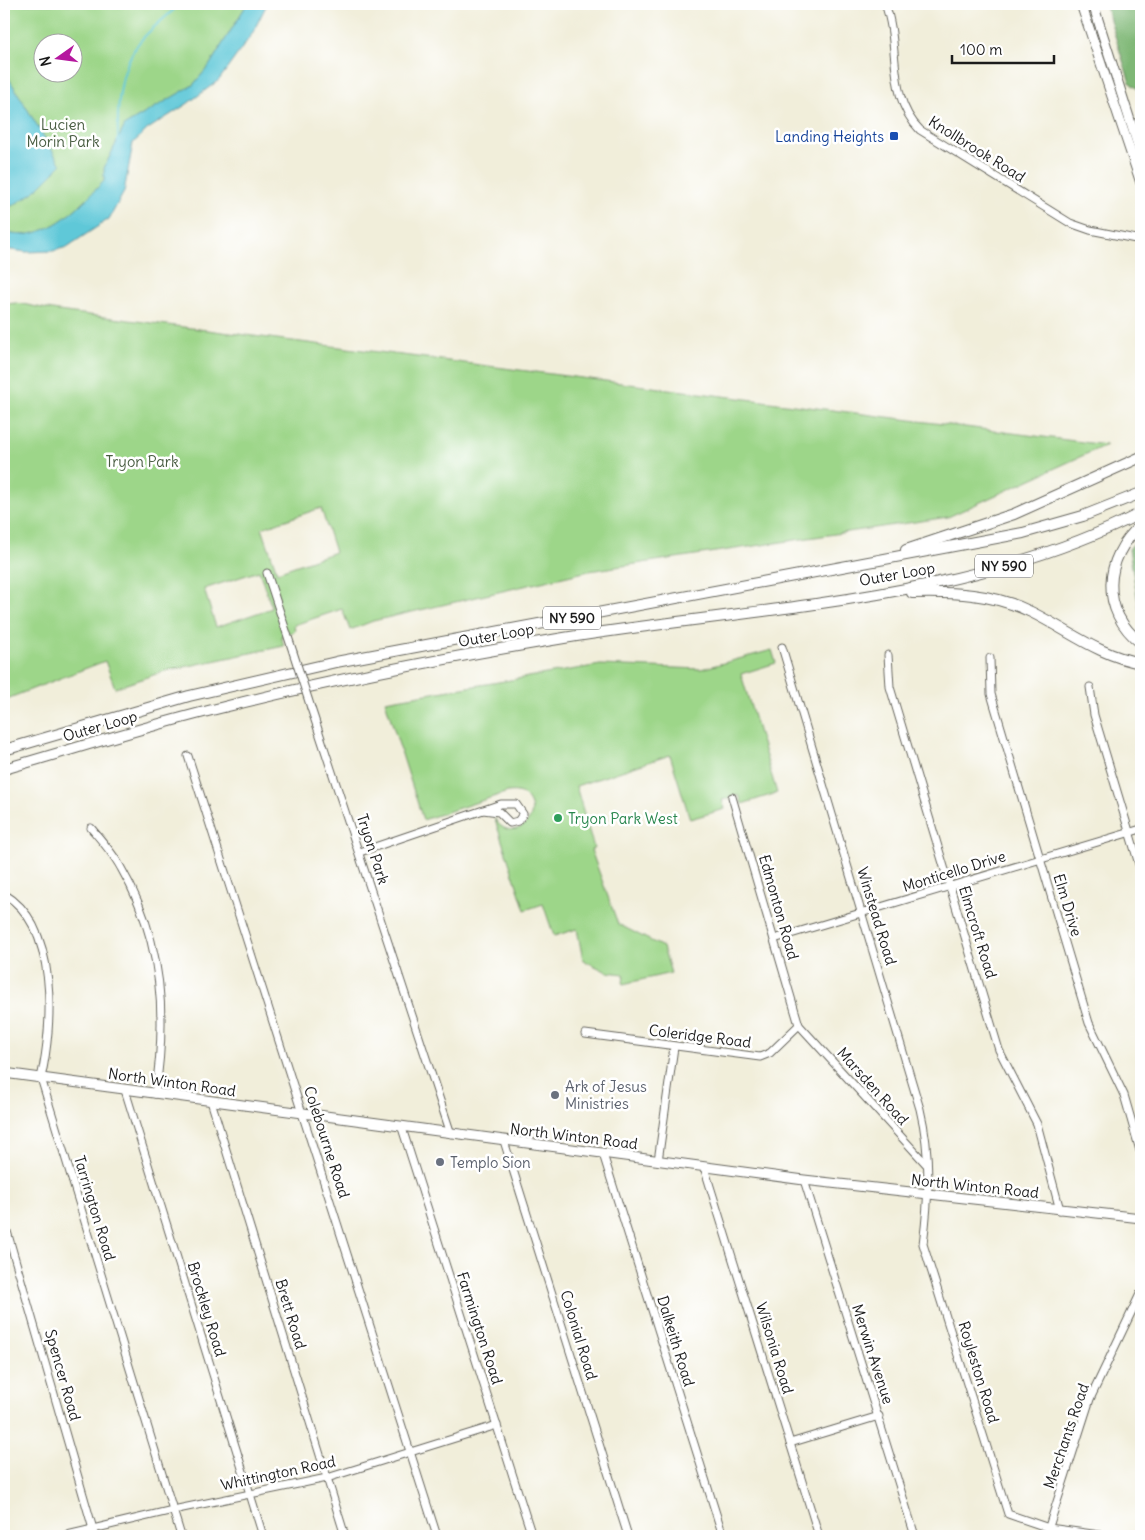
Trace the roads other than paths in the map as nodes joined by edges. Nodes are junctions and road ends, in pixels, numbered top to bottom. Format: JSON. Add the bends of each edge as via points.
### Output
{"nodes":[{"id":1,"x":884,"y":4,"type":"edge"},
{"id":2,"x":1081,"y":4,"type":"edge"},
{"id":3,"x":1093,"y":4,"type":"edge"},
{"id":4,"x":1141,"y":154,"type":"edge"},
{"id":5,"x":1141,"y":183,"type":"edge"},
{"id":6,"x":1141,"y":240,"type":"edge"},
{"id":7,"x":1141,"y":457,"type":"edge"},
{"id":8,"x":1141,"y":493,"type":"edge"},
{"id":9,"x":1141,"y":513,"type":"edge"},
{"id":10,"x":1141,"y":525,"type":"edge"},
{"id":11,"x":851,"y":566,"type":"junction"},
{"id":12,"x":267,"y":573,"type":"dead end"},
{"id":13,"x":861,"y":596,"type":"junction"},
{"id":14,"x":1141,"y":643,"type":"edge"},
{"id":15,"x":782,"y":647,"type":"dead end"},
{"id":16,"x":888,"y":656,"type":"dead end"},
{"id":17,"x":990,"y":658,"type":"dead end"},
{"id":18,"x":1141,"y":663,"type":"edge"},
{"id":19,"x":1090,"y":687,"type":"dead end"},
{"id":20,"x":4,"y":750,"type":"edge"},
{"id":21,"x":188,"y":756,"type":"dead end"},
{"id":22,"x":4,"y":769,"type":"edge"},
{"id":23,"x":732,"y":797,"type":"dead end"},
{"id":24,"x":483,"y":810,"type":"junction"},
{"id":25,"x":91,"y":828,"type":"dead end"},
{"id":26,"x":1141,"y":829,"type":"edge"},
{"id":27,"x":1130,"y":832,"type":"junction"},
{"id":28,"x":360,"y":852,"type":"junction"},
{"id":29,"x":1040,"y":860,"type":"junction"},
{"id":30,"x":1141,"y":870,"type":"edge"},
{"id":31,"x":950,"y":887,"type":"junction"},
{"id":32,"x":4,"y":894,"type":"edge"},
{"id":33,"x":862,"y":913,"type":"junction"},
{"id":34,"x":774,"y":940,"type":"junction"},
{"id":35,"x":799,"y":1025,"type":"junction"},
{"id":36,"x":585,"y":1034,"type":"dead end"},
{"id":37,"x":674,"y":1047,"type":"junction"},
{"id":38,"x":4,"y":1073,"type":"edge"},
{"id":39,"x":41,"y":1078,"type":"junction"},
{"id":40,"x":125,"y":1090,"type":"junction"},
{"id":41,"x":155,"y":1094,"type":"junction"},
{"id":42,"x":211,"y":1101,"type":"junction"},
{"id":43,"x":304,"y":1114,"type":"junction"},
{"id":44,"x":402,"y":1128,"type":"junction"},
{"id":45,"x":451,"y":1134,"type":"junction"},
{"id":46,"x":504,"y":1141,"type":"junction"},
{"id":47,"x":603,"y":1154,"type":"junction"},
{"id":48,"x":1141,"y":1154,"type":"edge"},
{"id":49,"x":658,"y":1161,"type":"junction"},
{"id":50,"x":927,"y":1165,"type":"junction"},
{"id":51,"x":704,"y":1167,"type":"junction"},
{"id":52,"x":804,"y":1180,"type":"junction"},
{"id":53,"x":928,"y":1195,"type":"junction"},
{"id":54,"x":1060,"y":1210,"type":"junction"},
{"id":55,"x":1141,"y":1218,"type":"edge"},
{"id":56,"x":4,"y":1221,"type":"edge"},
{"id":57,"x":7,"y":1243,"type":"edge"},
{"id":58,"x":1141,"y":1292,"type":"edge"},
{"id":59,"x":878,"y":1416,"type":"junction"},
{"id":60,"x":497,"y":1425,"type":"junction"},
{"id":61,"x":790,"y":1443,"type":"junction"},
{"id":62,"x":412,"y":1452,"type":"junction"},
{"id":63,"x":327,"y":1478,"type":"junction"},
{"id":64,"x":250,"y":1494,"type":"junction"},
{"id":65,"x":173,"y":1510,"type":"junction"},
{"id":66,"x":93,"y":1528,"type":"junction"},
{"id":67,"x":1049,"y":1528,"type":"junction"},
{"id":68,"x":63,"y":1536,"type":"edge"},
{"id":69,"x":95,"y":1536,"type":"edge"},
{"id":70,"x":181,"y":1536,"type":"edge"},
{"id":71,"x":263,"y":1536,"type":"edge"},
{"id":72,"x":345,"y":1536,"type":"edge"},
{"id":73,"x":438,"y":1536,"type":"edge"},
{"id":74,"x":532,"y":1536,"type":"edge"},
{"id":75,"x":628,"y":1536,"type":"edge"},
{"id":76,"x":723,"y":1536,"type":"edge"},
{"id":77,"x":819,"y":1536,"type":"edge"},
{"id":78,"x":915,"y":1536,"type":"edge"},
{"id":79,"x":1046,"y":1536,"type":"edge"},
{"id":80,"x":1107,"y":1536,"type":"edge"}],
"edges":[{"from":1,"to":6,"type":"street","name":"Knollbrook Road","via":[[892,33],[900,100],[920,130],[1070,223]]},
{"from":2,"to":5,"type":"main road"},
{"from":3,"to":4,"type":"main road"},
{"from":7,"to":11,"type":"highway","via":[[1014,514]]},
{"from":8,"to":11,"type":"highway","name":"Outer Loop","number":"NY 590","via":[[1048,527]]},
{"from":9,"to":13,"type":"highway","name":"Outer Loop","number":"NY 590","via":[[1078,540],[1001,567],[934,584]]},
{"from":10,"to":14,"type":"highway","via":[[1119,552],[1112,570],[1111,586],[1118,615]]},
{"from":11,"to":20,"type":"highway","name":"Outer Loop","number":"NY 590","via":[[336,662],[201,693]]},
{"from":12,"to":28,"type":"street","name":"Tryon Park","bridge":true},
{"from":13,"to":18,"type":"highway","via":[[952,593],[997,599],[1035,614],[1098,651]]},
{"from":13,"to":22,"type":"highway","name":"Outer Loop","number":"NY 590","via":[[571,637],[382,672],[223,707]]},
{"from":15,"to":33,"type":"street","name":"Winstead Road"},
{"from":16,"to":31,"type":"street","name":"Elmcroft Road","via":[[890,686]]},
{"from":17,"to":29,"type":"street","name":"Elm Drive","via":[[991,694]]},
{"from":19,"to":27,"type":"street","via":[[1094,715]]},
{"from":21,"to":43,"type":"street","name":"Colebourne Road"},
{"from":23,"to":34,"type":"street","name":"Edmonton Road"},
{"from":24,"to":24,"type":"street","via":[[510,803],[516,804],[523,814],[518,821],[510,823],[499,812]]},
{"from":24,"to":28,"type":"street"},
{"from":25,"to":41,"type":"street","via":[[114,857],[128,882],[155,956],[163,1010]]},
{"from":26,"to":27,"type":"street","name":"Monticello Drive"},
{"from":27,"to":29,"type":"street","name":"Monticello Drive"},
{"from":27,"to":30,"type":"street"},
{"from":28,"to":45,"type":"street","name":"Tryon Park"},
{"from":29,"to":31,"type":"street","name":"Monticello Drive"},
{"from":29,"to":48,"type":"street","name":"Elm Drive","via":[[1089,1023],[1124,1095]]},
{"from":31,"to":33,"type":"street","name":"Monticello Drive"},
{"from":31,"to":54,"type":"street","name":"Elmcroft Road","via":[[999,1050],[1037,1124]]},
{"from":32,"to":39,"type":"street","name":"Tarrington Road","via":[[16,904],[35,932],[46,972],[50,1016]]},
{"from":33,"to":34,"type":"street","name":"Monticello Drive"},
{"from":33,"to":50,"type":"street","name":"Winstead Road","via":[[924,1123]]},
{"from":34,"to":35,"type":"street","name":"Edmonton Road"},
{"from":35,"to":37,"type":"street","name":"Coleridge Road","via":[[763,1056]]},
{"from":35,"to":50,"type":"street","name":"Marsden Road"},
{"from":36,"to":37,"type":"street","name":"Coleridge Road"},
{"from":37,"to":49,"type":"street"},
{"from":38,"to":39,"type":"main road","name":"North Winton Road"},
{"from":39,"to":40,"type":"main road","name":"North Winton Road"},
{"from":39,"to":65,"type":"street","name":"Tarrington Road"},
{"from":40,"to":41,"type":"main road","name":"North Winton Road"},
{"from":40,"to":64,"type":"street","name":"Brockley Road"},
{"from":41,"to":42,"type":"main road","name":"North Winton Road"},
{"from":42,"to":43,"type":"main road","name":"North Winton Road"},
{"from":42,"to":63,"type":"street","name":"Brett Road"},
{"from":43,"to":44,"type":"main road","name":"North Winton Road"},
{"from":43,"to":62,"type":"street","name":"Colebourne Road"},
{"from":44,"to":45,"type":"main road","name":"North Winton Road"},
{"from":44,"to":60,"type":"street","name":"Farmington Road"},
{"from":45,"to":46,"type":"main road","name":"North Winton Road"},
{"from":46,"to":47,"type":"main road","name":"North Winton Road"},
{"from":46,"to":75,"type":"street","name":"Colonial Road"},
{"from":47,"to":49,"type":"main road","name":"North Winton Road"},
{"from":47,"to":76,"type":"street","name":"Dalkeith Road"},
{"from":49,"to":51,"type":"main road","name":"North Winton Road"},
{"from":50,"to":53,"type":"street","name":"Winstead Road"},
{"from":51,"to":52,"type":"main road","name":"North Winton Road"},
{"from":51,"to":61,"type":"street","name":"Wilsonia Road"},
{"from":52,"to":53,"type":"main road","name":"North Winton Road"},
{"from":52,"to":59,"type":"street","name":"Merwin Avenue"},
{"from":53,"to":54,"type":"main road","name":"North Winton Road"},
{"from":53,"to":67,"type":"street","name":"Royleston Road","via":[[923,1244],[1008,1514]]},
{"from":54,"to":55,"type":"main road","name":"North Winton Road"},
{"from":56,"to":57,"type":"street","name":"Spencer Road"},
{"from":57,"to":66,"type":"street","name":"Spencer Road"},
{"from":58,"to":67,"type":"street","name":"Merchants Road","via":[[1090,1399]]},
{"from":59,"to":61,"type":"street"},
{"from":59,"to":78,"type":"street","name":"Merwin Avenue"},
{"from":60,"to":62,"type":"street","name":"Whittington Road"},
{"from":60,"to":74,"type":"street","name":"Farmington Road"},
{"from":61,"to":77,"type":"street","name":"Wilsonia Road"},
{"from":62,"to":63,"type":"street","name":"Whittington Road"},
{"from":62,"to":73,"type":"street","name":"Colebourne Road"},
{"from":63,"to":64,"type":"street","name":"Whittington Road"},
{"from":63,"to":72,"type":"street","name":"Brett Road"},
{"from":64,"to":65,"type":"street","name":"Whittington Road"},
{"from":64,"to":71,"type":"street","name":"Brockley Road"},
{"from":65,"to":66,"type":"street","name":"Whittington Road"},
{"from":65,"to":70,"type":"street","name":"Tarrington Road"},
{"from":66,"to":68,"type":"street","name":"Whittington Road"},
{"from":66,"to":69,"type":"street","name":"Spencer Road"},
{"from":67,"to":79,"type":"street","name":"Merchants Road"},
{"from":67,"to":80,"type":"street"}]}
